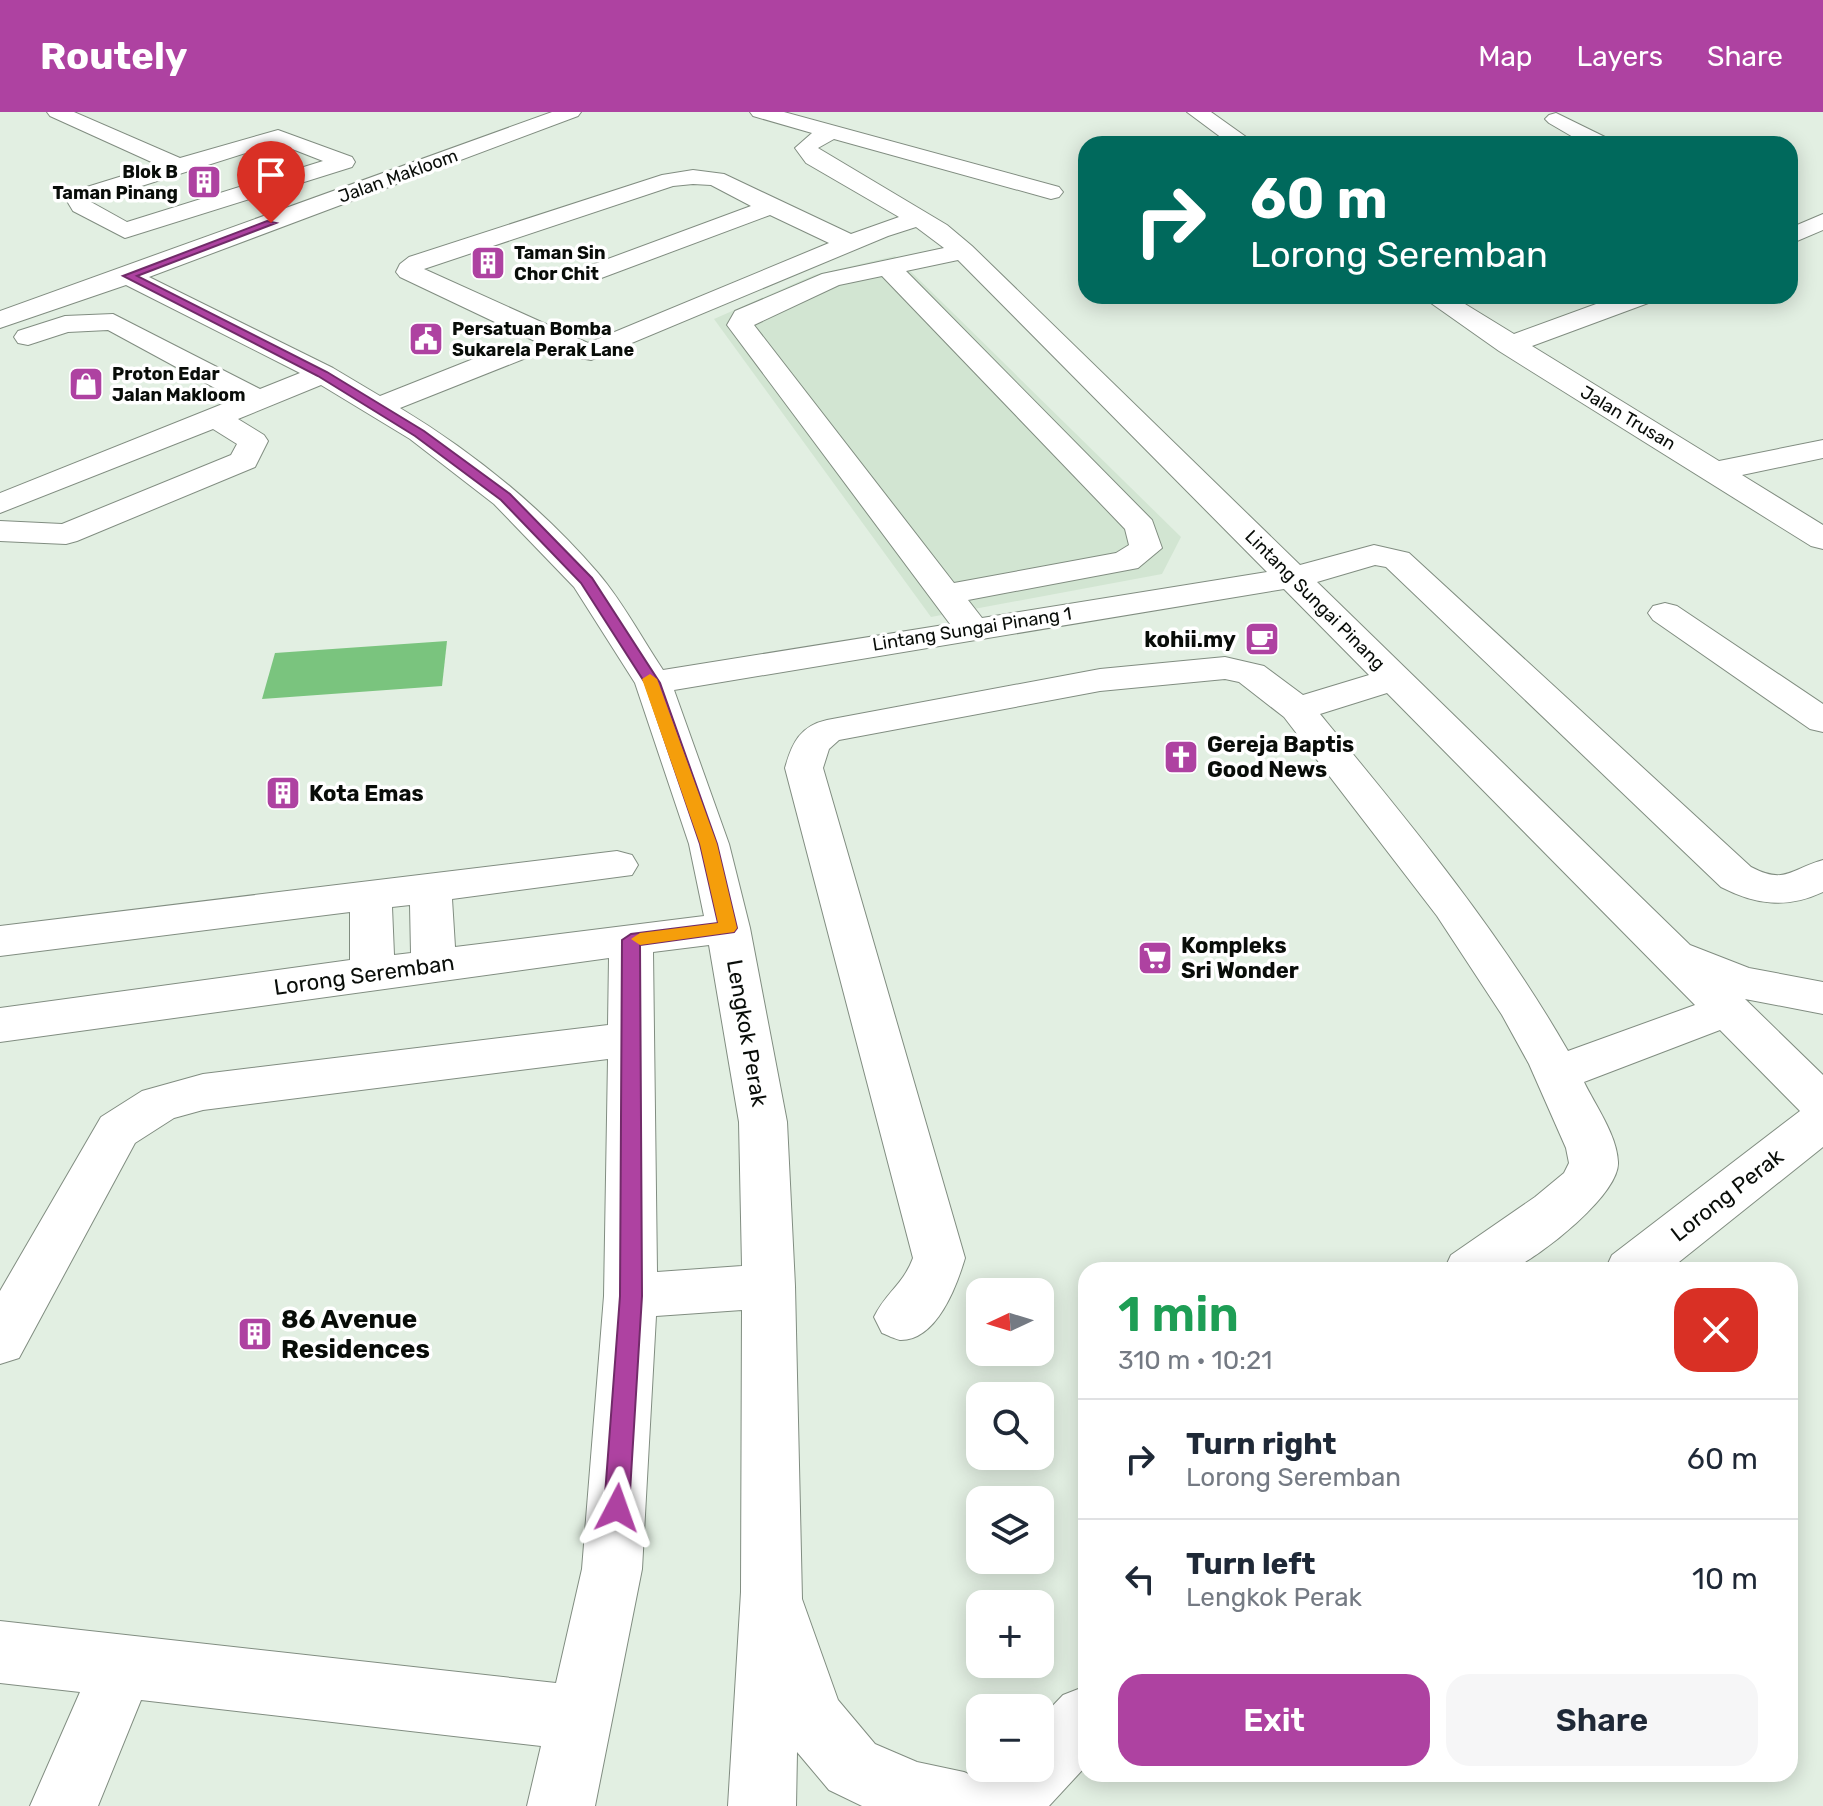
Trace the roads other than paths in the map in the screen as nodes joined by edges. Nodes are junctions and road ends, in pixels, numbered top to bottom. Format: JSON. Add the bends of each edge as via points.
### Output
{"nodes":[{"id":1,"x":57,"y":112,"type":"edge"},
{"id":2,"x":571,"y":112,"type":"edge"},
{"id":3,"x":760,"y":112,"type":"edge"},
{"id":4,"x":1197,"y":112,"type":"edge"},
{"id":5,"x":1556,"y":119,"type":"dead end"},
{"id":6,"x":831,"y":132,"type":"junction"},
{"id":7,"x":1233,"y":136,"type":"edge"},
{"id":8,"x":1587,"y":136,"type":"edge"},
{"id":9,"x":178,"y":166,"type":"junction"},
{"id":10,"x":1051,"y":192,"type":"dead end"},
{"id":11,"x":769,"y":207,"type":"junction"},
{"id":12,"x":919,"y":219,"type":"junction"},
{"id":13,"x":1823,"y":221,"type":"edge"},
{"id":14,"x":125,"y":231,"type":"junction"},
{"id":15,"x":1798,"y":233,"type":"edge"},
{"id":16,"x":851,"y":243,"type":"junction"},
{"id":17,"x":963,"y":251,"type":"junction"},
{"id":18,"x":181,"y":256,"type":"junction"},
{"id":19,"x":887,"y":266,"type":"junction"},
{"id":20,"x":587,"y":275,"type":"dead end"},
{"id":21,"x":128,"y":276,"type":"junction"},
{"id":22,"x":1446,"y":304,"type":"edge"},
{"id":23,"x":1620,"y":304,"type":"edge"},
{"id":24,"x":0,"y":320,"type":"edge"},
{"id":25,"x":1509,"y":345,"type":"junction"},
{"id":26,"x":0,"y":346,"type":"edge"},
{"id":27,"x":516,"y":352,"type":"dead end"},
{"id":28,"x":323,"y":374,"type":"junction"},
{"id":29,"x":256,"y":399,"type":"junction"},
{"id":30,"x":378,"y":407,"type":"junction"},
{"id":31,"x":214,"y":416,"type":"junction"},
{"id":32,"x":1823,"y":449,"type":"edge"},
{"id":33,"x":1716,"y":471,"type":"junction"},
{"id":34,"x":0,"y":504,"type":"edge"},
{"id":35,"x":0,"y":531,"type":"edge"},
{"id":36,"x":1823,"y":539,"type":"edge"},
{"id":37,"x":1292,"y":578,"type":"junction"},
{"id":38,"x":948,"y":594,"type":"junction"},
{"id":39,"x":1665,"y":613,"type":"dead end"},
{"id":40,"x":972,"y":629,"type":"junction"},
{"id":41,"x":1396,"y":679,"type":"junction"},
{"id":42,"x":653,"y":683,"type":"junction"},
{"id":43,"x":1297,"y":709,"type":"junction"},
{"id":44,"x":1823,"y":721,"type":"edge"},
{"id":45,"x":617,"y":865,"type":"dead end"},
{"id":46,"x":1823,"y":874,"type":"edge"},
{"id":47,"x":430,"y":890,"type":"junction"},
{"id":48,"x":371,"y":897,"type":"junction"},
{"id":49,"x":728,"y":928,"type":"junction"},
{"id":50,"x":631,"y":940,"type":"junction"},
{"id":51,"x":0,"y":941,"type":"edge"},
{"id":52,"x":1669,"y":952,"type":"junction"},
{"id":53,"x":434,"y":965,"type":"junction"},
{"id":54,"x":372,"y":973,"type":"junction"},
{"id":55,"x":1823,"y":998,"type":"edge"},
{"id":56,"x":1728,"y":1010,"type":"junction"},
{"id":57,"x":0,"y":1025,"type":"edge"},
{"id":58,"x":632,"y":1039,"type":"junction"},
{"id":59,"x":1558,"y":1073,"type":"junction"},
{"id":60,"x":1823,"y":1104,"type":"edge"},
{"id":61,"x":1823,"y":1120,"type":"edge"},
{"id":62,"x":1481,"y":1262,"type":"edge"},
{"id":63,"x":1641,"y":1262,"type":"edge"},
{"id":64,"x":769,"y":1286,"type":"junction"},
{"id":65,"x":631,"y":1296,"type":"junction"},
{"id":66,"x":901,"y":1317,"type":"dead end"},
{"id":67,"x":0,"y":1341,"type":"edge"},
{"id":68,"x":772,"y":1592,"type":"junction"},
{"id":69,"x":0,"y":1652,"type":"edge"},
{"id":70,"x":124,"y":1664,"type":"junction"},
{"id":71,"x":581,"y":1718,"type":"junction"},
{"id":72,"x":1078,"y":1727,"type":"edge"},
{"id":73,"x":1054,"y":1753,"type":"edge"},
{"id":74,"x":1027,"y":1782,"type":"edge"},
{"id":75,"x":64,"y":1806,"type":"edge"},
{"id":76,"x":561,"y":1806,"type":"edge"},
{"id":77,"x":762,"y":1806,"type":"edge"},
{"id":78,"x":964,"y":1806,"type":"edge"},
{"id":79,"x":1004,"y":1806,"type":"edge"}],
"edges":[{"from":1,"to":9,"type":"street"},
{"from":2,"to":18,"type":"street","name":"Jalan Makloom"},
{"from":3,"to":6,"type":"street"},
{"from":4,"to":7,"type":"street"},
{"from":5,"to":8,"type":"street"},
{"from":6,"to":10,"type":"street"},
{"from":6,"to":12,"type":"street","name":"Lintang Sungai Pinang","via":[[806,148],[814,158]]},
{"from":9,"to":14,"type":"street","via":[[79,201]]},
{"from":9,"to":14,"type":"street","via":[[278,136],[344,162]]},
{"from":11,"to":16,"type":"street"},
{"from":11,"to":16,"type":"street","via":[[716,179],[680,178],[418,262],[409,272],[560,343],[591,352]]},
{"from":11,"to":20,"type":"street"},
{"from":12,"to":16,"type":"street"},
{"from":12,"to":17,"type":"street","name":"Lintang Sungai Pinang"},
{"from":13,"to":15,"type":"street"},
{"from":14,"to":18,"type":"street"},
{"from":17,"to":19,"type":"street"},
{"from":17,"to":37,"type":"street","name":"Lintang Sungai Pinang"},
{"from":18,"to":21,"type":"street","name":"Jalan Makloom"},
{"from":19,"to":38,"type":"street","via":[[790,295],[744,317],[740,325]]},
{"from":19,"to":38,"type":"street","via":[[1141,527],[1146,548],[1126,561]]},
{"from":21,"to":24,"type":"street","name":"Jalan Makloom"},
{"from":21,"to":28,"type":"street","name":"Lengkok Perak"},
{"from":22,"to":25,"type":"street","name":"Jalan Trusan"},
{"from":23,"to":25,"type":"street"},
{"from":25,"to":33,"type":"street","name":"Jalan Trusan"},
{"from":26,"to":29,"type":"street","via":[[65,324],[113,322]]},
{"from":27,"to":30,"type":"street"},
{"from":28,"to":29,"type":"street"},
{"from":28,"to":30,"type":"street","name":"Lengkok Perak"},
{"from":29,"to":31,"type":"street"},
{"from":30,"to":42,"type":"street","name":"Lengkok Perak","via":[[505,497],[587,581]]},
{"from":31,"to":34,"type":"street"},
{"from":31,"to":35,"type":"street","via":[[253,441],[244,461],[66,534]]},
{"from":32,"to":33,"type":"street"},
{"from":33,"to":36,"type":"street","name":"Jalan Trusan"},
{"from":37,"to":40,"type":"street","name":"Lintang Sungai Pinang 1"},
{"from":37,"to":41,"type":"street","name":"Lintang Sungai Pinang"},
{"from":37,"to":46,"type":"street","name":"Lintang Sungai Pinang 1","via":[[1374,555],[1397,560],[1736,877],[1777,892],[1797,889]]},
{"from":38,"to":40,"type":"street"},
{"from":39,"to":44,"type":"street"},
{"from":40,"to":42,"type":"street","name":"Lintang Sungai Pinang 1"},
{"from":41,"to":43,"type":"street"},
{"from":41,"to":52,"type":"street","name":"Lintang Sungai Pinang"},
{"from":42,"to":49,"type":"street","name":"Lengkok Perak","via":[[709,844]]},
{"from":43,"to":59,"type":"street","via":[[1495,967]]},
{"from":43,"to":66,"type":"street","via":[[1251,674],[1225,668],[1100,680],[827,731],[811,744],[804,768],[939,1258],[928,1291]]},
{"from":45,"to":47,"type":"street"},
{"from":47,"to":48,"type":"street"},
{"from":47,"to":53,"type":"street"},
{"from":48,"to":51,"type":"street"},
{"from":48,"to":54,"type":"street"},
{"from":49,"to":50,"type":"street","name":"Lorong Seremban"},
{"from":49,"to":64,"type":"street","name":"Lengkok Perak","via":[[763,1122]]},
{"from":50,"to":53,"type":"street","name":"Lorong Seremban"},
{"from":50,"to":58,"type":"street"},
{"from":52,"to":55,"type":"street","via":[[1740,982]]},
{"from":52,"to":56,"type":"street","name":"Lintang Sungai Pinang"},
{"from":53,"to":54,"type":"street","name":"Lorong Seremban"},
{"from":54,"to":57,"type":"street","name":"Lorong Seremban"},
{"from":56,"to":59,"type":"street"},
{"from":56,"to":60,"type":"street","name":"Lintang Sungai Pinang"},
{"from":58,"to":65,"type":"street"},
{"from":58,"to":67,"type":"street","via":[[203,1092],[159,1104],[118,1130]]},
{"from":59,"to":62,"type":"street","via":[[1594,1159],[1591,1176]]},
{"from":61,"to":63,"type":"street","name":"Lorong Perak"},
{"from":64,"to":65,"type":"street"},
{"from":64,"to":68,"type":"street","name":"Lengkok Perak"},
{"from":65,"to":71,"type":"street","via":[[612,1569]]},
{"from":68,"to":77,"type":"street","name":"Lengkok Perak"},
{"from":68,"to":78,"type":"street","name":"Lengkok Perak","via":[[812,1719],[852,1767],[913,1795]]},
{"from":69,"to":70,"type":"street"},
{"from":70,"to":71,"type":"street"},
{"from":70,"to":75,"type":"street"},
{"from":71,"to":76,"type":"street"},
{"from":72,"to":73,"type":"street"},
{"from":74,"to":79,"type":"street"}]}
